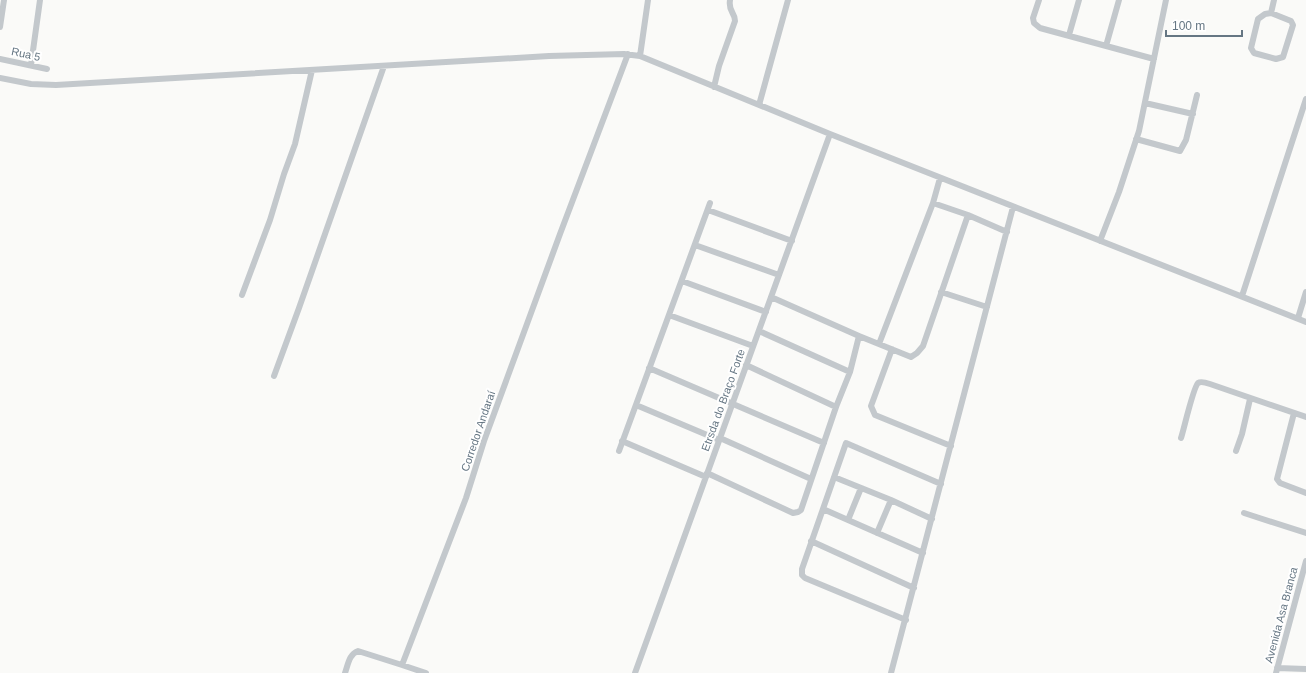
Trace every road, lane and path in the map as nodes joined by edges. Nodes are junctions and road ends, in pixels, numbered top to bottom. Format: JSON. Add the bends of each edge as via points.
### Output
{"nodes":[{"id":1,"x":4,"y":0,"type":"edge"},
{"id":2,"x":40,"y":0,"type":"edge"},
{"id":3,"x":648,"y":0,"type":"edge"},
{"id":4,"x":730,"y":0,"type":"edge"},
{"id":5,"x":788,"y":0,"type":"edge"},
{"id":6,"x":1039,"y":0,"type":"edge"},
{"id":7,"x":1079,"y":0,"type":"edge"},
{"id":8,"x":1119,"y":0,"type":"edge"},
{"id":9,"x":1166,"y":0,"type":"edge"},
{"id":10,"x":1274,"y":0,"type":"edge"},
{"id":11,"x":1271,"y":13,"type":"junction"},
{"id":12,"x":0,"y":28,"type":"edge"},
{"id":13,"x":1069,"y":35,"type":"junction"},
{"id":14,"x":1106,"y":46,"type":"junction"},
{"id":15,"x":628,"y":54,"type":"junction"},
{"id":16,"x":640,"y":56,"type":"junction"},
{"id":17,"x":0,"y":58,"type":"edge"},
{"id":18,"x":1154,"y":59,"type":"junction"},
{"id":19,"x":31,"y":65,"type":"junction"},
{"id":20,"x":384,"y":66,"type":"junction"},
{"id":21,"x":48,"y":68,"type":"dead end"},
{"id":22,"x":312,"y":70,"type":"junction"},
{"id":23,"x":0,"y":78,"type":"edge"},
{"id":24,"x":714,"y":87,"type":"junction"},
{"id":25,"x":1197,"y":95,"type":"dead end"},
{"id":26,"x":1306,"y":99,"type":"edge"},
{"id":27,"x":1145,"y":103,"type":"junction"},
{"id":28,"x":759,"y":105,"type":"junction"},
{"id":29,"x":1193,"y":114,"type":"junction"},
{"id":30,"x":830,"y":134,"type":"junction"},
{"id":31,"x":1136,"y":139,"type":"junction"},
{"id":32,"x":940,"y":178,"type":"junction"},
{"id":33,"x":710,"y":203,"type":"dead end"},
{"id":34,"x":933,"y":203,"type":"junction"},
{"id":35,"x":1013,"y":207,"type":"junction"},
{"id":36,"x":708,"y":210,"type":"junction"},
{"id":37,"x":968,"y":215,"type":"junction"},
{"id":38,"x":1006,"y":232,"type":"junction"},
{"id":39,"x":792,"y":240,"type":"junction"},
{"id":40,"x":1100,"y":241,"type":"junction"},
{"id":41,"x":695,"y":245,"type":"junction"},
{"id":42,"x":779,"y":276,"type":"junction"},
{"id":43,"x":682,"y":281,"type":"junction"},
{"id":44,"x":941,"y":292,"type":"junction"},
{"id":45,"x":1306,"y":292,"type":"edge"},
{"id":46,"x":242,"y":295,"type":"dead end"},
{"id":47,"x":1242,"y":296,"type":"junction"},
{"id":48,"x":771,"y":297,"type":"junction"},
{"id":49,"x":987,"y":307,"type":"junction"},
{"id":50,"x":766,"y":312,"type":"junction"},
{"id":51,"x":669,"y":315,"type":"junction"},
{"id":52,"x":1298,"y":318,"type":"junction"},
{"id":53,"x":1306,"y":322,"type":"edge"},
{"id":54,"x":759,"y":331,"type":"junction"},
{"id":55,"x":859,"y":336,"type":"junction"},
{"id":56,"x":879,"y":344,"type":"junction"},
{"id":57,"x":753,"y":346,"type":"junction"},
{"id":58,"x":892,"y":349,"type":"junction"},
{"id":59,"x":746,"y":366,"type":"junction"},
{"id":60,"x":649,"y":368,"type":"junction"},
{"id":61,"x":850,"y":372,"type":"junction"},
{"id":62,"x":274,"y":376,"type":"dead end"},
{"id":63,"x":1250,"y":399,"type":"junction"},
{"id":64,"x":732,"y":404,"type":"junction"},
{"id":65,"x":636,"y":405,"type":"junction"},
{"id":66,"x":836,"y":407,"type":"junction"},
{"id":67,"x":1294,"y":412,"type":"junction"},
{"id":68,"x":1306,"y":417,"type":"edge"},
{"id":69,"x":1181,"y":438,"type":"dead end"},
{"id":70,"x":720,"y":439,"type":"junction"},
{"id":71,"x":622,"y":441,"type":"junction"},
{"id":72,"x":824,"y":443,"type":"junction"},
{"id":73,"x":951,"y":446,"type":"junction"},
{"id":74,"x":618,"y":451,"type":"dead end"},
{"id":75,"x":1236,"y":451,"type":"dead end"},
{"id":76,"x":706,"y":475,"type":"junction"},
{"id":77,"x":834,"y":477,"type":"junction"},
{"id":78,"x":811,"y":479,"type":"junction"},
{"id":79,"x":941,"y":484,"type":"junction"},
{"id":80,"x":861,"y":488,"type":"junction"},
{"id":81,"x":1306,"y":493,"type":"edge"},
{"id":82,"x":891,"y":500,"type":"junction"},
{"id":83,"x":823,"y":509,"type":"junction"},
{"id":84,"x":1244,"y":513,"type":"dead end"},
{"id":85,"x":932,"y":519,"type":"junction"},
{"id":86,"x":848,"y":520,"type":"junction"},
{"id":87,"x":877,"y":532,"type":"junction"},
{"id":88,"x":1306,"y":533,"type":"edge"},
{"id":89,"x":812,"y":541,"type":"junction"},
{"id":90,"x":923,"y":552,"type":"junction"},
{"id":91,"x":1306,"y":561,"type":"edge"},
{"id":92,"x":914,"y":588,"type":"junction"},
{"id":93,"x":906,"y":620,"type":"junction"},
{"id":94,"x":402,"y":665,"type":"junction"},
{"id":95,"x":1306,"y":670,"type":"edge"},
{"id":96,"x":1277,"y":671,"type":"edge"},
{"id":97,"x":345,"y":673,"type":"edge"},
{"id":98,"x":426,"y":673,"type":"edge"},
{"id":99,"x":635,"y":673,"type":"edge"},
{"id":100,"x":891,"y":673,"type":"edge"}],
"edges":[{"from":1,"to":12,"type":"street"},
{"from":2,"to":19,"type":"street"},
{"from":3,"to":16,"type":"street"},
{"from":4,"to":24,"type":"street","via":[[730,9],[735,21]]},
{"from":5,"to":28,"type":"street"},
{"from":6,"to":13,"type":"street","via":[[1033,18],[1034,23],[1040,28]]},
{"from":7,"to":13,"type":"street"},
{"from":8,"to":14,"type":"street"},
{"from":9,"to":18,"type":"street"},
{"from":10,"to":11,"type":"street"},
{"from":11,"to":11,"type":"street","via":[[1291,21],[1293,26],[1283,57],[1276,59],[1254,53],[1251,48],[1258,19]]},
{"from":13,"to":14,"type":"street"},
{"from":14,"to":18,"type":"street"},
{"from":15,"to":16,"type":"street"},
{"from":15,"to":20,"type":"street"},
{"from":15,"to":94,"type":"street","name":"Corredor Andaraí","via":[[484,441],[466,498]]},
{"from":16,"to":24,"type":"street"},
{"from":17,"to":19,"type":"street","name":"Rua 5"},
{"from":18,"to":27,"type":"street"},
{"from":19,"to":21,"type":"street","name":"Rua 5"},
{"from":20,"to":22,"type":"street"},
{"from":20,"to":62,"type":"street"},
{"from":22,"to":23,"type":"street","via":[[56,85],[31,84]]},
{"from":22,"to":46,"type":"street","via":[[295,144]]},
{"from":24,"to":28,"type":"street"},
{"from":25,"to":29,"type":"street"},
{"from":26,"to":47,"type":"street"},
{"from":27,"to":29,"type":"street"},
{"from":27,"to":31,"type":"street"},
{"from":28,"to":30,"type":"street"},
{"from":29,"to":31,"type":"street","via":[[1186,140],[1180,151]]},
{"from":30,"to":32,"type":"street"},
{"from":30,"to":39,"type":"street","name":"Etrsda do Braço Forte"},
{"from":31,"to":40,"type":"street"},
{"from":32,"to":34,"type":"street"},
{"from":32,"to":35,"type":"street"},
{"from":33,"to":36,"type":"street"},
{"from":34,"to":37,"type":"street"},
{"from":34,"to":56,"type":"street"},
{"from":35,"to":38,"type":"street"},
{"from":35,"to":40,"type":"street"},
{"from":36,"to":39,"type":"street"},
{"from":36,"to":41,"type":"street"},
{"from":37,"to":38,"type":"street"},
{"from":37,"to":44,"type":"street"},
{"from":38,"to":49,"type":"street"},
{"from":39,"to":42,"type":"street","name":"Etrsda do Braço Forte"},
{"from":40,"to":47,"type":"street"},
{"from":41,"to":42,"type":"street"},
{"from":41,"to":43,"type":"street"},
{"from":42,"to":48,"type":"street","name":"Etrsda do Braço Forte"},
{"from":43,"to":50,"type":"street"},
{"from":43,"to":51,"type":"street"},
{"from":44,"to":49,"type":"street"},
{"from":44,"to":58,"type":"street","via":[[923,346],[917,353],[911,357]]},
{"from":45,"to":52,"type":"street"},
{"from":47,"to":52,"type":"street"},
{"from":48,"to":50,"type":"street","name":"Etrsda do Braço Forte"},
{"from":48,"to":55,"type":"street"},
{"from":49,"to":73,"type":"street"},
{"from":50,"to":54,"type":"street","name":"Etrsda do Braço Forte"},
{"from":51,"to":57,"type":"street"},
{"from":51,"to":60,"type":"street"},
{"from":52,"to":53,"type":"street"},
{"from":54,"to":57,"type":"street","name":"Etrsda do Braço Forte"},
{"from":54,"to":61,"type":"street"},
{"from":55,"to":56,"type":"street"},
{"from":55,"to":61,"type":"street"},
{"from":56,"to":58,"type":"street"},
{"from":57,"to":59,"type":"street","name":"Etrsda do Braço Forte"},
{"from":58,"to":73,"type":"street","via":[[871,406],[875,415]]},
{"from":59,"to":64,"type":"street","name":"Etrsda do Braço Forte"},
{"from":59,"to":66,"type":"street"},
{"from":60,"to":64,"type":"street"},
{"from":60,"to":65,"type":"street"},
{"from":61,"to":66,"type":"street"},
{"from":63,"to":67,"type":"street"},
{"from":63,"to":69,"type":"street","via":[[1210,384],[1198,383]]},
{"from":63,"to":75,"type":"street"},
{"from":64,"to":70,"type":"street","name":"Etrsda do Braço Forte"},
{"from":64,"to":72,"type":"street"},
{"from":65,"to":70,"type":"street"},
{"from":65,"to":71,"type":"street"},
{"from":66,"to":72,"type":"street"},
{"from":67,"to":68,"type":"street"},
{"from":67,"to":81,"type":"street","via":[[1277,478],[1280,483]]},
{"from":70,"to":76,"type":"street","name":"Etrsda do Braço Forte"},
{"from":70,"to":78,"type":"street"},
{"from":71,"to":74,"type":"street"},
{"from":71,"to":76,"type":"street"},
{"from":72,"to":78,"type":"street"},
{"from":73,"to":79,"type":"street"},
{"from":76,"to":78,"type":"street","via":[[793,513],[801,510]]},
{"from":76,"to":99,"type":"street","name":"Etrsda do Braço Forte"},
{"from":77,"to":79,"type":"street","via":[[846,443]]},
{"from":77,"to":80,"type":"street"},
{"from":77,"to":83,"type":"street"},
{"from":79,"to":85,"type":"street"},
{"from":80,"to":82,"type":"street"},
{"from":80,"to":86,"type":"street"},
{"from":82,"to":85,"type":"street"},
{"from":82,"to":87,"type":"street"},
{"from":83,"to":86,"type":"street"},
{"from":83,"to":89,"type":"street"},
{"from":84,"to":88,"type":"street"},
{"from":85,"to":90,"type":"street"},
{"from":86,"to":87,"type":"street"},
{"from":87,"to":90,"type":"street"},
{"from":89,"to":92,"type":"street"},
{"from":89,"to":93,"type":"street","via":[[802,569],[804,578]]},
{"from":90,"to":92,"type":"street"},
{"from":91,"to":96,"type":"street","name":"Avenida Asa Branca"},
{"from":92,"to":93,"type":"street"},
{"from":93,"to":100,"type":"street"},
{"from":94,"to":97,"type":"street","via":[[358,651],[352,655]]},
{"from":94,"to":98,"type":"street"},
{"from":95,"to":96,"type":"street"}]}
